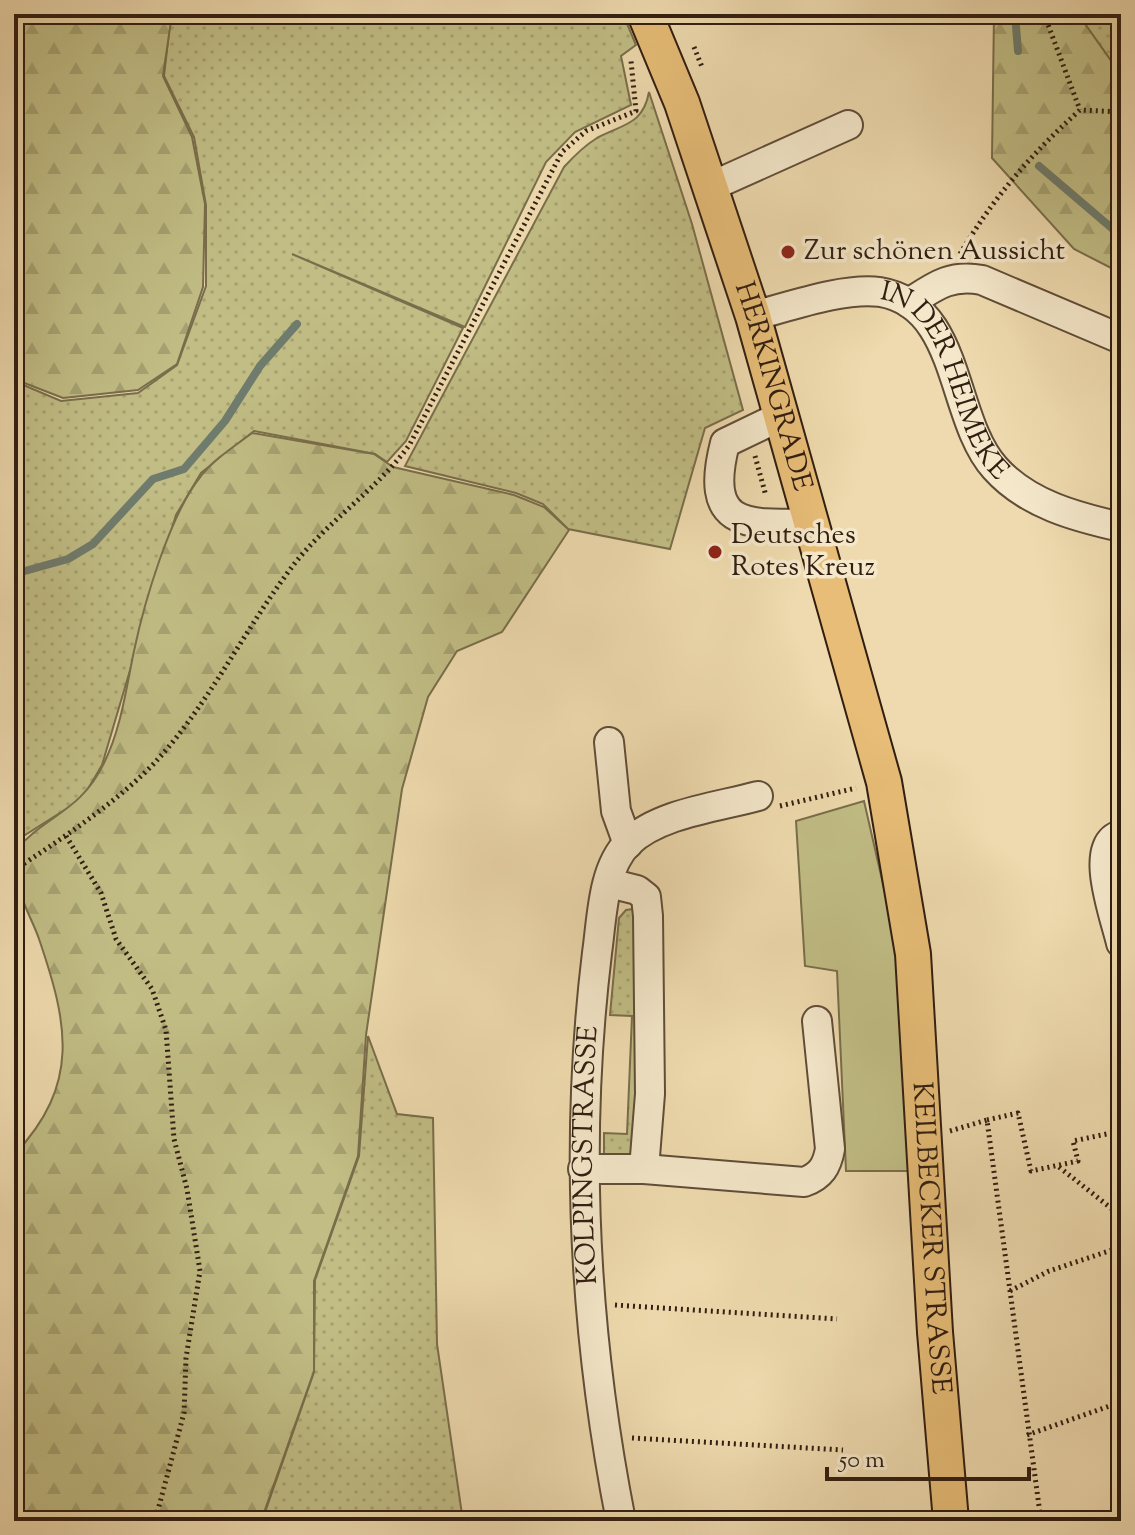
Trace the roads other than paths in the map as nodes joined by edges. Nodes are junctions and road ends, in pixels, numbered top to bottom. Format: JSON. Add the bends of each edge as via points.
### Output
{"nodes":[{"id":1,"x":654,"y":17,"type":"edge"},
{"id":2,"x":848,"y":125,"type":"dead end"},
{"id":3,"x":712,"y":186,"type":"junction"},
{"id":4,"x":909,"y":303,"type":"junction"},
{"id":5,"x":753,"y":316,"type":"junction"},
{"id":6,"x":1121,"y":339,"type":"edge"},
{"id":7,"x":783,"y":415,"type":"junction"},
{"id":8,"x":810,"y":523,"type":"junction"},
{"id":9,"x":1121,"y":527,"type":"edge"},
{"id":10,"x":609,"y":742,"type":"dead end"},
{"id":11,"x":758,"y":796,"type":"dead end"},
{"id":12,"x":1121,"y":835,"type":"edge"},
{"id":13,"x":628,"y":844,"type":"junction"},
{"id":14,"x":609,"y":883,"type":"junction"},
{"id":15,"x":1121,"y":943,"type":"edge"},
{"id":16,"x":913,"y":954,"type":"joint"},
{"id":17,"x":817,"y":1021,"type":"dead end"},
{"id":18,"x":583,"y":1169,"type":"junction"},
{"id":19,"x":644,"y":1169,"type":"junction"},
{"id":20,"x":621,"y":1521,"type":"edge"},
{"id":21,"x":951,"y":1521,"type":"edge"}],
"edges":[{"from":1,"to":3,"type":"main road","name":"HERKINGRADE"},
{"from":2,"to":3,"type":"street"},
{"from":3,"to":5,"type":"main road","name":"HERKINGRADE"},
{"from":4,"to":5,"type":"street","name":"IN DER HEIMEKE","via":[[876,291],[852,293]]},
{"from":4,"to":6,"type":"street","via":[[946,279],[982,280]]},
{"from":4,"to":9,"type":"street","name":"IN DER HEIMEKE","via":[[939,338],[969,426],[996,469],[1050,507]]},
{"from":5,"to":7,"type":"main road","name":"HERKINGRADE"},
{"from":7,"to":8,"type":"main road","name":"HERKINGRADE"},
{"from":7,"to":8,"type":"street","via":[[725,443],[717,475],[719,494],[729,511],[755,525]]},
{"from":8,"to":16,"type":"main road","name":"HERKINGRADE","via":[[884,782]]},
{"from":10,"to":13,"type":"street","via":[[616,811]]},
{"from":11,"to":13,"type":"street","via":[[652,827]]},
{"from":12,"to":15,"type":"street","via":[[1104,846],[1103,860]]},
{"from":13,"to":14,"type":"street","name":"KOLPINGSTRASSE"},
{"from":14,"to":18,"type":"street","name":"KOLPINGSTRASSE","via":[[590,1011]]},
{"from":14,"to":19,"type":"street","via":[[646,897],[650,1094]]},
{"from":16,"to":21,"type":"main road","name":"KEILBECKER STRASSE"},
{"from":17,"to":19,"type":"street","via":[[830,1149],[821,1173],[804,1182]]},
{"from":18,"to":19,"type":"street"},
{"from":18,"to":20,"type":"street","name":"KOLPINGSTRASSE","via":[[590,1303]]}]}
